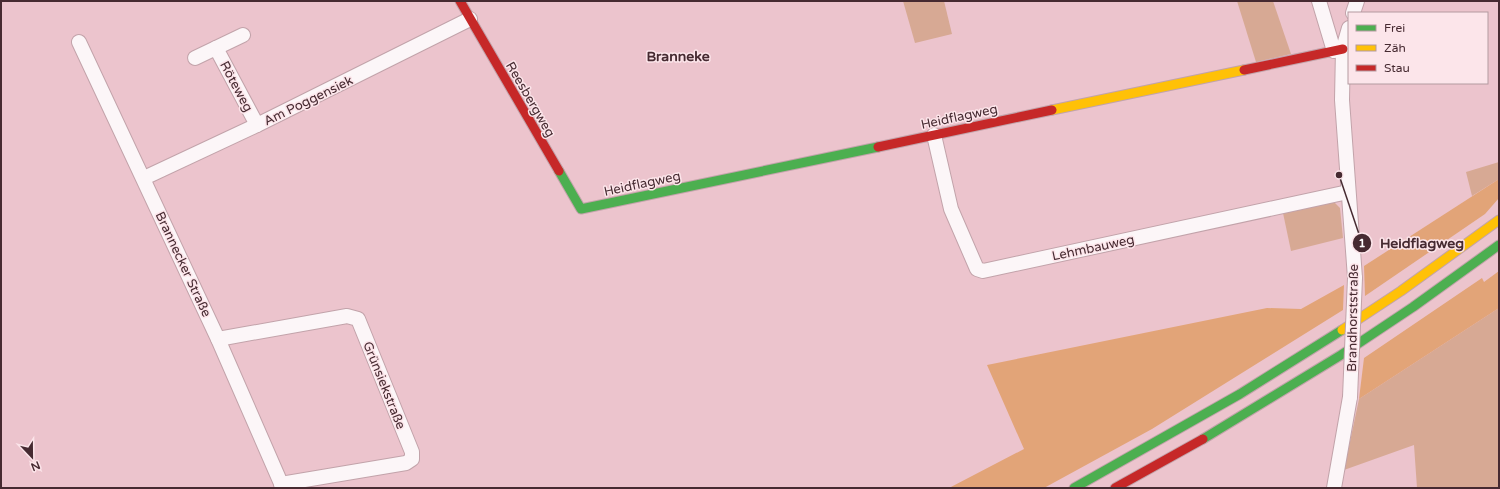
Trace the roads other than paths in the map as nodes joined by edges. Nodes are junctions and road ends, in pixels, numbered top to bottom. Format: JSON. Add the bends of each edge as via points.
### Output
{"nodes":[{"id":1,"x":460,"y":1,"type":"edge"},
{"id":2,"x":1319,"y":1,"type":"edge"},
{"id":3,"x":1357,"y":1,"type":"edge"},
{"id":4,"x":1353,"y":12,"type":"edge"},
{"id":5,"x":470,"y":19,"type":"junction"},
{"id":6,"x":1348,"y":30,"type":"edge"},
{"id":7,"x":243,"y":35,"type":"dead end"},
{"id":8,"x":79,"y":42,"type":"dead end"},
{"id":9,"x":216,"y":48,"type":"junction"},
{"id":10,"x":1339,"y":50,"type":"junction"},
{"id":11,"x":195,"y":58,"type":"dead end"},
{"id":12,"x":257,"y":125,"type":"junction"},
{"id":13,"x":934,"y":135,"type":"junction"},
{"id":14,"x":144,"y":178,"type":"junction"},
{"id":15,"x":1348,"y":192,"type":"junction"},
{"id":16,"x":581,"y":209,"type":"joint"},
{"id":17,"x":1499,"y":220,"type":"edge"},
{"id":18,"x":1499,"y":245,"type":"edge"},
{"id":19,"x":218,"y":339,"type":"junction"},
{"id":20,"x":282,"y":486,"type":"edge"},
{"id":21,"x":1074,"y":488,"type":"edge"},
{"id":22,"x":1115,"y":488,"type":"edge"},
{"id":23,"x":1334,"y":488,"type":"edge"}],
"edges":[{"from":1,"to":5,"type":"main road","name":"Reesbergweg"},
{"from":2,"to":10,"type":"street"},
{"from":3,"to":4,"type":"street"},
{"from":5,"to":12,"type":"street","name":"Am Poggensiek"},
{"from":5,"to":16,"type":"main road","name":"Reesbergweg"},
{"from":6,"to":10,"type":"street","name":"Brandhorststraße"},
{"from":7,"to":9,"type":"street","name":"Röteweg"},
{"from":8,"to":14,"type":"street","name":"Brannecker Straße"},
{"from":9,"to":11,"type":"street","name":"Röteweg"},
{"from":9,"to":12,"type":"street","name":"Röteweg"},
{"from":10,"to":13,"type":"main road","name":"Heidflagweg"},
{"from":10,"to":15,"type":"street","name":"Brandhorststraße"},
{"from":12,"to":14,"type":"street","name":"Am Poggensiek"},
{"from":13,"to":15,"type":"street","name":"Lehmbauweg","via":[[951,209],[977,269],[983,271]]},
{"from":13,"to":16,"type":"main road","name":"Heidflagweg"},
{"from":14,"to":19,"type":"street","name":"Brannecker Straße"},
{"from":15,"to":23,"type":"street","name":"Brandhorststraße","bridge":true,"via":[[1355,278],[1350,397]]},
{"from":17,"to":21,"type":"main road","via":[[1400,291],[1310,350],[1150,447]]},
{"from":18,"to":22,"type":"main road","via":[[1413,307],[1327,364]]},
{"from":19,"to":20,"type":"street","name":"Brannecker Straße"},
{"from":19,"to":20,"type":"street","name":"Grünsiekstraße","via":[[347,316],[358,319],[412,452],[412,459],[406,463]]}]}
